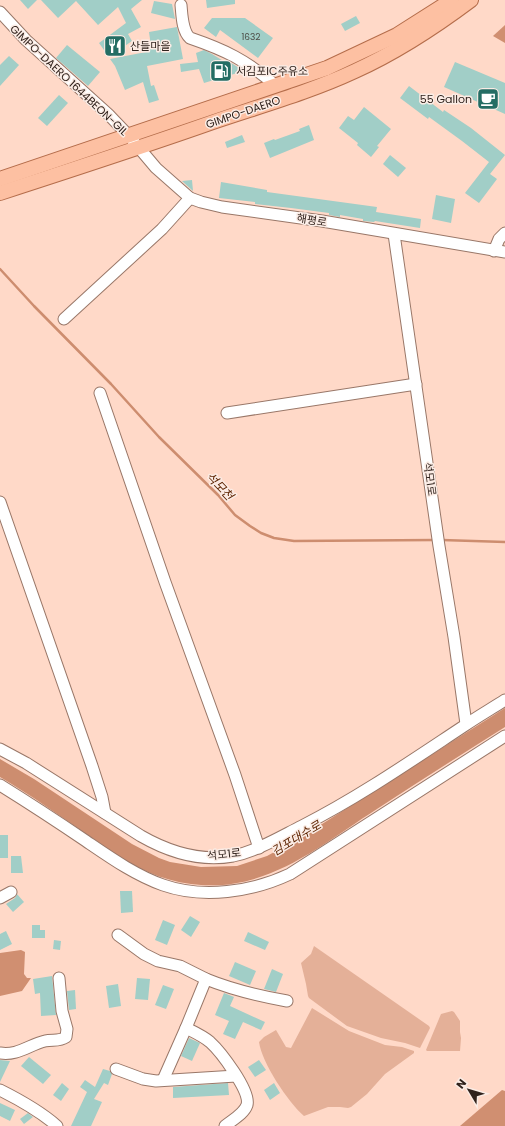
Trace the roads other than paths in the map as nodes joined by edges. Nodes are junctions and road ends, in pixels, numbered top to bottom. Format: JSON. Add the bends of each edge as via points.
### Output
{"nodes":[{"id":1,"x":450,"y":0,"type":"edge"},
{"id":2,"x":471,"y":0,"type":"edge"},
{"id":3,"x":180,"y":5,"type":"dead end"},
{"id":4,"x":0,"y":12,"type":"edge"},
{"id":5,"x":274,"y":85,"type":"junction"},
{"id":6,"x":201,"y":110,"type":"junction"},
{"id":7,"x":184,"y":132,"type":"junction"},
{"id":8,"x":129,"y":136,"type":"junction"},
{"id":9,"x":139,"y":148,"type":"junction"},
{"id":10,"x":0,"y":179,"type":"edge"},
{"id":11,"x":0,"y":193,"type":"edge"},
{"id":12,"x":190,"y":198,"type":"junction"},
{"id":13,"x":505,"y":233,"type":"edge"},
{"id":14,"x":394,"y":234,"type":"junction"},
{"id":15,"x":494,"y":250,"type":"junction"},
{"id":16,"x":505,"y":252,"type":"edge"},
{"id":17,"x":64,"y":319,"type":"dead end"},
{"id":18,"x":416,"y":384,"type":"junction"},
{"id":19,"x":100,"y":393,"type":"dead end"},
{"id":20,"x":227,"y":413,"type":"dead end"},
{"id":21,"x":0,"y":502,"type":"edge"},
{"id":22,"x":505,"y":700,"type":"edge"},
{"id":23,"x":466,"y":724,"type":"junction"},
{"id":24,"x":505,"y":736,"type":"edge"},
{"id":25,"x":0,"y":749,"type":"edge"},
{"id":26,"x":0,"y":785,"type":"edge"},
{"id":27,"x":105,"y":813,"type":"junction"},
{"id":28,"x":259,"y":848,"type":"junction"},
{"id":29,"x":10,"y":892,"type":"dead end"},
{"id":30,"x":0,"y":898,"type":"edge"},
{"id":31,"x":118,"y":935,"type":"dead end"},
{"id":32,"x":59,"y":978,"type":"dead end"},
{"id":33,"x":206,"y":979,"type":"junction"},
{"id":34,"x":287,"y":1001,"type":"dead end"},
{"id":35,"x":186,"y":1028,"type":"junction"},
{"id":36,"x":0,"y":1054,"type":"edge"},
{"id":37,"x":116,"y":1069,"type":"dead end"},
{"id":38,"x":236,"y":1076,"type":"junction"},
{"id":39,"x":163,"y":1080,"type":"junction"},
{"id":40,"x":0,"y":1090,"type":"edge"},
{"id":41,"x":57,"y":1126,"type":"edge"},
{"id":42,"x":225,"y":1126,"type":"edge"}],
"edges":[{"from":1,"to":5,"type":"main road","name":"GIMPO-DAERO","via":[[397,35],[364,52],[327,68]]},
{"from":2,"to":7,"type":"main road","name":"GIMPO-DAERO","via":[[419,37],[355,71]]},
{"from":3,"to":5,"type":"lane","via":[[184,30],[190,38],[238,57],[258,70]]},
{"from":4,"to":8,"type":"lane","name":"GIMPO-DAERO 1644BEON-GIL","via":[[26,40]]},
{"from":5,"to":6,"type":"main road","name":"GIMPO-DAERO"},
{"from":6,"to":7,"type":"main road","via":[[198,118],[183,124]]},
{"from":6,"to":8,"type":"main road","name":"GIMPO-DAERO"},
{"from":7,"to":9,"type":"main road","name":"GIMPO-DAERO"},
{"from":8,"to":9,"type":"lane","name":"GIMPO-DAERO 1644BEON-GIL"},
{"from":8,"to":10,"type":"main road","name":"GIMPO-DAERO"},
{"from":9,"to":11,"type":"main road","name":"GIMPO-DAERO"},
{"from":9,"to":12,"type":"lane","name":"해평로","via":[[156,168]]},
{"from":12,"to":14,"type":"lane","name":"해평로","via":[[210,204]]},
{"from":12,"to":17,"type":"lane","via":[[162,229]]},
{"from":13,"to":15,"type":"lane"},
{"from":14,"to":15,"type":"lane","name":"해평로"},
{"from":14,"to":18,"type":"lane","name":"석모1로"},
{"from":15,"to":16,"type":"lane","name":"해평로"},
{"from":18,"to":20,"type":"lane"},
{"from":18,"to":23,"type":"lane","name":"석모1로"},
{"from":19,"to":28,"type":"lane"},
{"from":21,"to":27,"type":"lane","via":[[96,779]]},
{"from":22,"to":23,"type":"lane","name":"석모1로"},
{"from":23,"to":28,"type":"lane","name":"석모1로","via":[[360,794]]},
{"from":24,"to":26,"type":"lane","via":[[290,874],[240,890],[201,891],[162,884],[119,863]]},
{"from":25,"to":27,"type":"lane","name":"석모1로"},
{"from":27,"to":28,"type":"lane","name":"석모1로","via":[[150,841],[191,856],[232,856]]},
{"from":29,"to":30,"type":"lane"},
{"from":31,"to":33,"type":"lane","via":[[135,949],[152,958],[180,966]]},
{"from":32,"to":36,"type":"lane","via":[[66,1036],[10,1054]]},
{"from":33,"to":34,"type":"lane","via":[[227,988]]},
{"from":33,"to":35,"type":"lane"},
{"from":35,"to":38,"type":"lane","via":[[209,1042]]},
{"from":35,"to":39,"type":"lane"},
{"from":37,"to":39,"type":"lane","via":[[143,1079]]},
{"from":38,"to":39,"type":"lane"},
{"from":38,"to":42,"type":"lane","via":[[247,1102],[244,1111]]},
{"from":40,"to":41,"type":"lane"}]}
